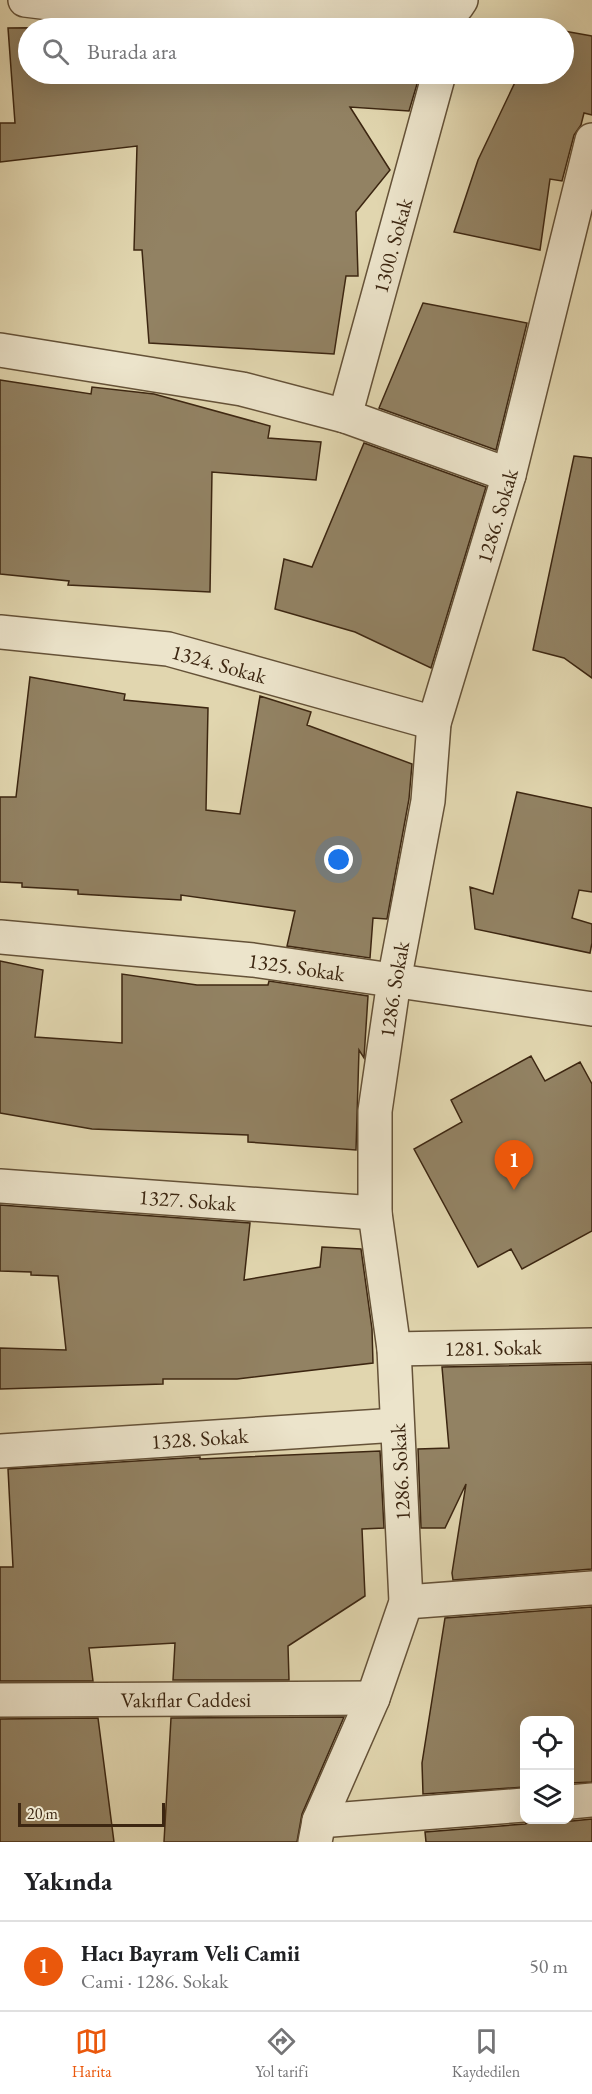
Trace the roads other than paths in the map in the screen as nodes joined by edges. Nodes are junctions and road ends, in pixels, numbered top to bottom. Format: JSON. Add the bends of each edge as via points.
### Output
{"nodes":[{"id":1,"x":25,"y":0,"type":"edge"},
{"id":2,"x":456,"y":11,"type":"edge"},
{"id":3,"x":436,"y":84,"type":"edge"},
{"id":4,"x":592,"y":140,"type":"edge"},
{"id":5,"x":0,"y":350,"type":"edge"},
{"id":6,"x":345,"y":416,"type":"junction"},
{"id":7,"x":509,"y":475,"type":"junction"},
{"id":8,"x":0,"y":632,"type":"edge"},
{"id":9,"x":434,"y":723,"type":"junction"},
{"id":10,"x":0,"y":937,"type":"edge"},
{"id":11,"x":394,"y":981,"type":"junction"},
{"id":12,"x":592,"y":1009,"type":"edge"},
{"id":13,"x":0,"y":1186,"type":"edge"},
{"id":14,"x":375,"y":1214,"type":"junction"},
{"id":15,"x":592,"y":1345,"type":"edge"},
{"id":16,"x":394,"y":1349,"type":"junction"},
{"id":17,"x":398,"y":1425,"type":"junction"},
{"id":18,"x":0,"y":1451,"type":"edge"},
{"id":19,"x":592,"y":1588,"type":"edge"},
{"id":20,"x":406,"y":1602,"type":"junction"},
{"id":21,"x":373,"y":1698,"type":"junction"},
{"id":22,"x":0,"y":1700,"type":"edge"},
{"id":23,"x":592,"y":1800,"type":"edge"},
{"id":24,"x":574,"y":1802,"type":"edge"},
{"id":25,"x":520,"y":1806,"type":"edge"},
{"id":26,"x":317,"y":1831,"type":"edge"}],
"edges":[{"from":1,"to":2,"type":"street","via":[[74,6]]},
{"from":3,"to":6,"type":"street","name":"1300. Sokak"},
{"from":4,"to":7,"type":"street","name":"1286. Sokak"},
{"from":5,"to":6,"type":"street","via":[[242,389]]},
{"from":6,"to":7,"type":"street"},
{"from":7,"to":9,"type":"street","name":"1286. Sokak"},
{"from":8,"to":9,"type":"street","name":"1324. Sokak","via":[[168,650]]},
{"from":9,"to":11,"type":"street","name":"1286. Sokak","via":[[428,801]]},
{"from":10,"to":11,"type":"street","name":"1325. Sokak","via":[[254,960]]},
{"from":11,"to":12,"type":"street","name":"1325. Sokak"},
{"from":11,"to":14,"type":"street","name":"1286. Sokak","via":[[375,1112]]},
{"from":13,"to":14,"type":"street","name":"1327. Sokak"},
{"from":14,"to":16,"type":"street","name":"1286. Sokak"},
{"from":15,"to":16,"type":"street","name":"1281. Sokak"},
{"from":16,"to":17,"type":"street","name":"1286. Sokak"},
{"from":17,"to":18,"type":"street","name":"1328. Sokak"},
{"from":17,"to":20,"type":"street","name":"1286. Sokak"},
{"from":19,"to":20,"type":"street"},
{"from":20,"to":21,"type":"street","name":"1286. Sokak"},
{"from":21,"to":22,"type":"street","name":"Vakıflar Caddesi"},
{"from":21,"to":26,"type":"street","name":"1286. Sokak"},
{"from":23,"to":24,"type":"street"},
{"from":25,"to":26,"type":"street"}]}
